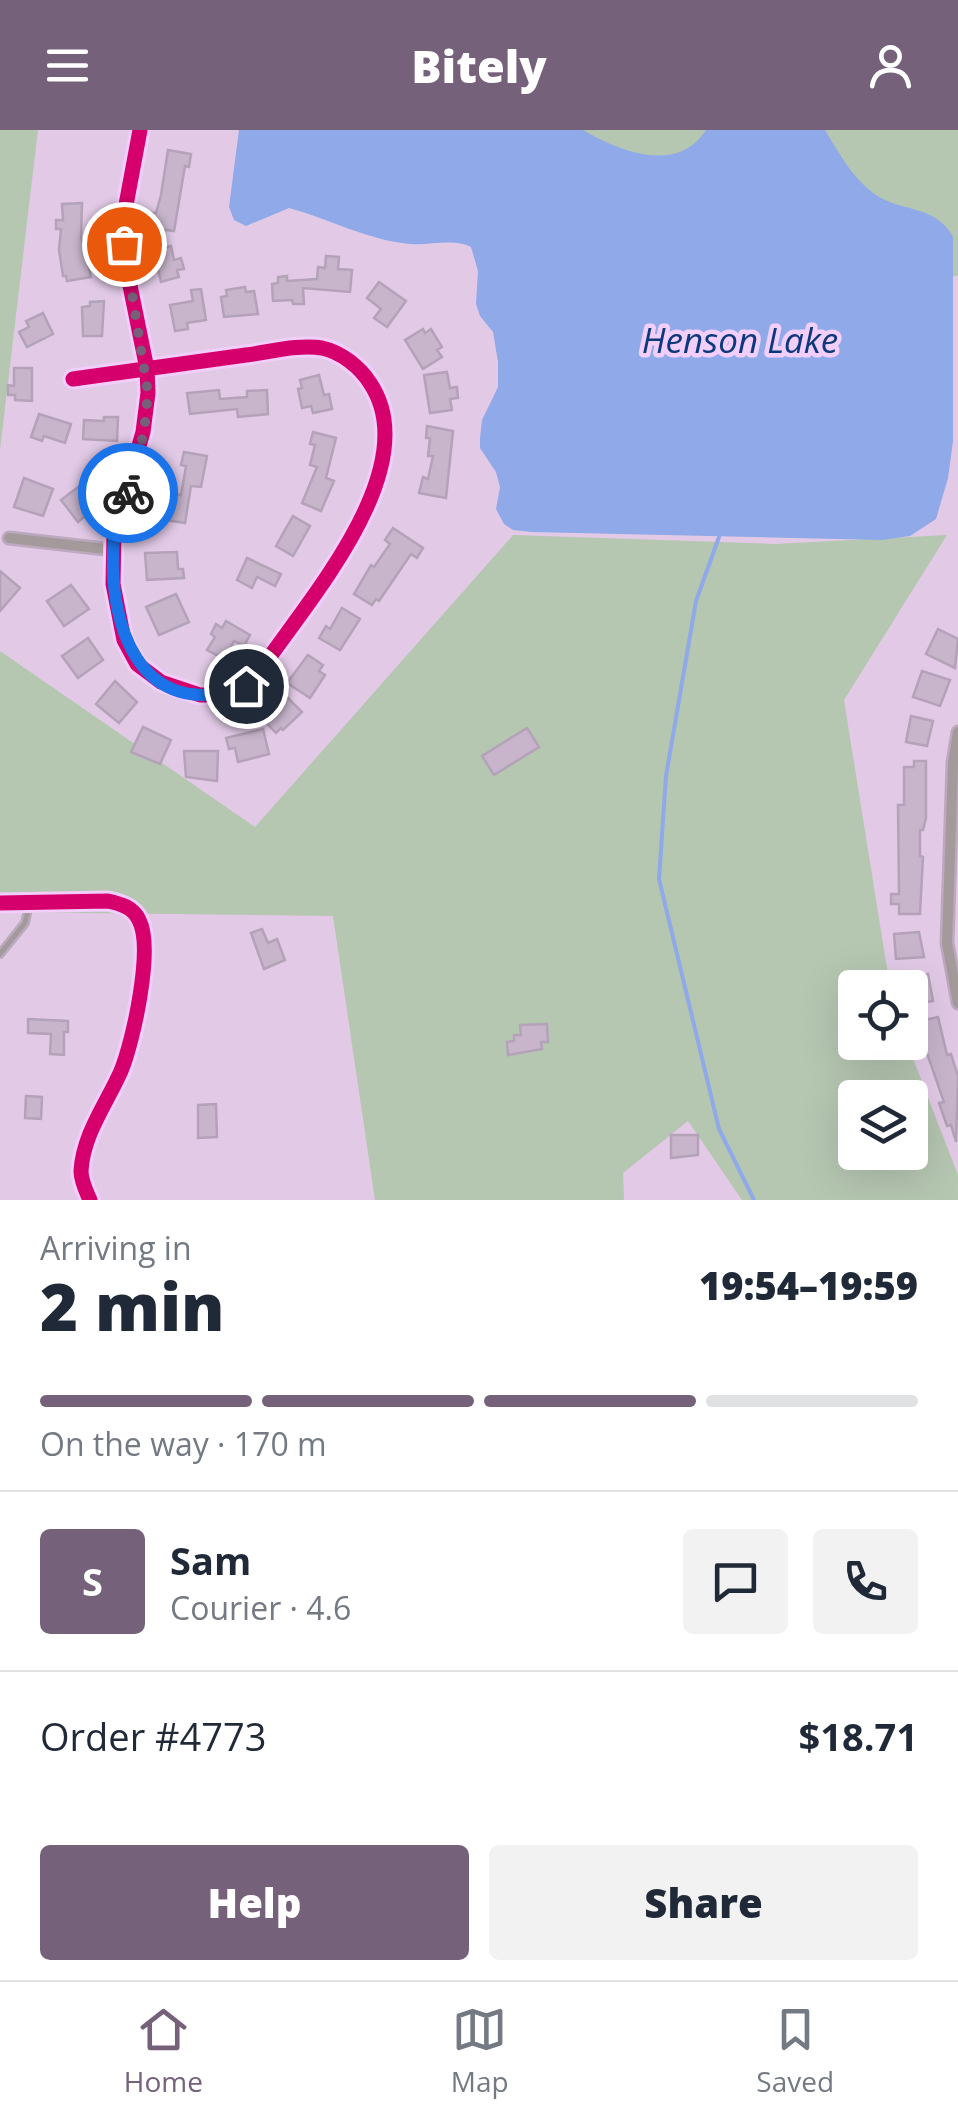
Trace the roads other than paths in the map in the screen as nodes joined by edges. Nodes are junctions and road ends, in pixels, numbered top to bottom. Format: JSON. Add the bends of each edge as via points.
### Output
{"nodes":[{"id":1,"x":140,"y":130,"type":"edge"},
{"id":2,"x":146,"y":368,"type":"junction"},
{"id":3,"x":73,"y":379,"type":"dead end"},
{"id":4,"x":8,"y":538,"type":"dead end"},
{"id":5,"x":114,"y":550,"type":"junction"},
{"id":6,"x":958,"y":732,"type":"edge"},
{"id":7,"x":954,"y":887,"type":"edge"},
{"id":8,"x":30,"y":902,"type":"junction"},
{"id":9,"x":0,"y":903,"type":"edge"},
{"id":10,"x":0,"y":954,"type":"edge"},
{"id":11,"x":958,"y":1003,"type":"edge"},
{"id":12,"x":90,"y":1200,"type":"edge"}],
"edges":[{"from":1,"to":2,"type":"street","via":[[122,222]]},
{"from":2,"to":3,"type":"street"},
{"from":2,"to":5,"type":"street","via":[[144,432]]},
{"from":2,"to":5,"type":"street","via":[[282,350],[339,354],[364,373],[382,401],[384,454],[363,517],[318,588],[246,686],[222,695],[177,689],[137,664],[124,640]]},
{"from":4,"to":5,"type":"street"},
{"from":6,"to":7,"type":"street"},
{"from":7,"to":11,"type":"street","via":[[947,943]]},
{"from":8,"to":9,"type":"street"},
{"from":8,"to":10,"type":"lane","via":[[25,923]]},
{"from":8,"to":12,"type":"street","via":[[123,905],[144,934],[131,1038],[84,1155],[81,1174]]}]}
